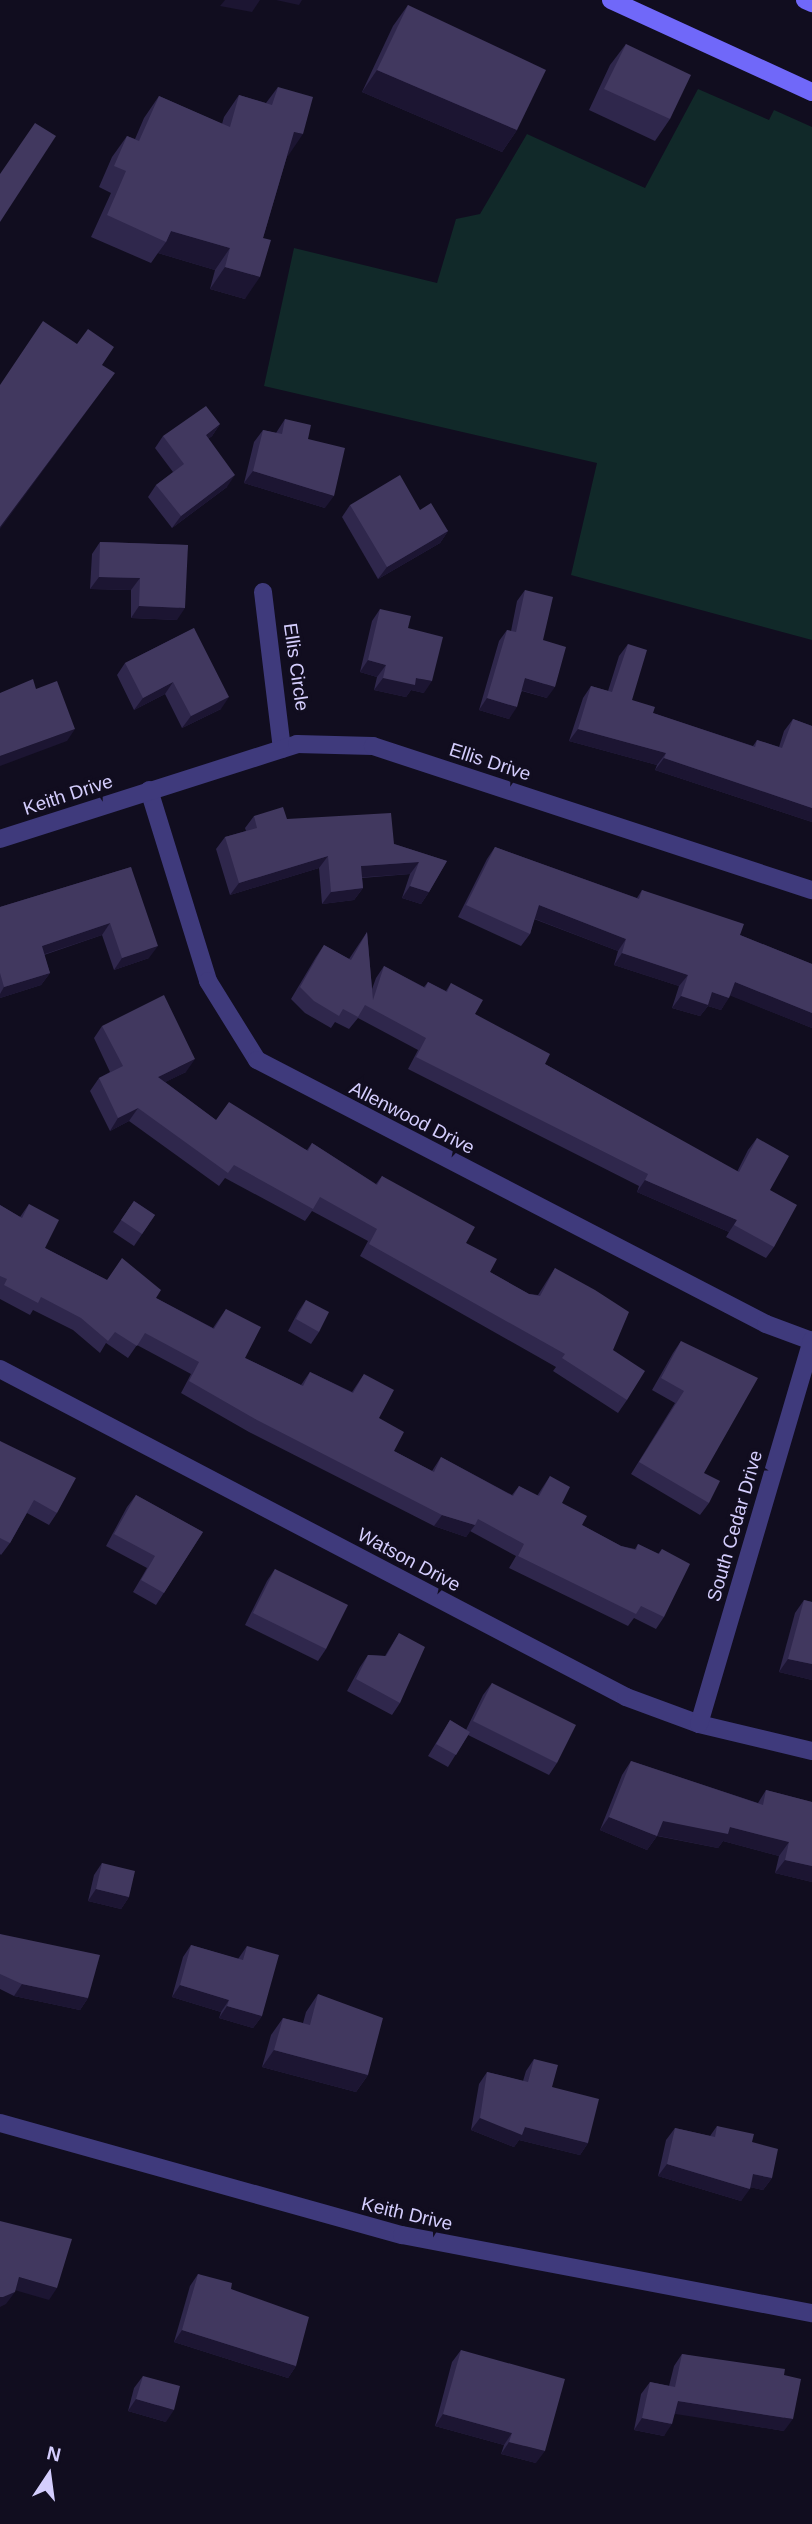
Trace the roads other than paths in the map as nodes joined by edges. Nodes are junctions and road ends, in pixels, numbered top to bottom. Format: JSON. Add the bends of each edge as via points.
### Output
{"nodes":[{"id":1,"x":611,"y":0,"type":"edge"},
{"id":2,"x":806,"y":0,"type":"edge"},
{"id":3,"x":812,"y":3,"type":"edge"},
{"id":4,"x":812,"y":92,"type":"edge"},
{"id":5,"x":263,"y":592,"type":"dead end"},
{"id":6,"x":282,"y":749,"type":"junction"},
{"id":7,"x":149,"y":790,"type":"junction"},
{"id":8,"x":0,"y":839,"type":"edge"},
{"id":9,"x":812,"y":890,"type":"edge"},
{"id":10,"x":812,"y":1341,"type":"edge"},
{"id":11,"x":0,"y":1369,"type":"edge"},
{"id":12,"x":699,"y":1724,"type":"junction"},
{"id":13,"x":812,"y":1752,"type":"edge"},
{"id":14,"x":0,"y":2123,"type":"edge"},
{"id":15,"x":812,"y":2313,"type":"edge"}],
"edges":[{"from":1,"to":4,"type":"main road"},
{"from":2,"to":3,"type":"main road"},
{"from":5,"to":6,"type":"street","name":"Ellis Circle"},
{"from":6,"to":7,"type":"street","name":"Ellis Drive"},
{"from":6,"to":9,"type":"street","name":"Ellis Drive","via":[[373,746]]},
{"from":7,"to":8,"type":"street","name":"Keith Drive"},
{"from":7,"to":10,"type":"street","name":"Allenwood Drive","via":[[208,981],[257,1060],[766,1324]]},
{"from":10,"to":12,"type":"street","name":"South Cedar Drive"},
{"from":11,"to":12,"type":"street","name":"Watson Drive","via":[[626,1697]]},
{"from":12,"to":13,"type":"street","name":"Watson Drive"},
{"from":14,"to":15,"type":"street","name":"Keith Drive","via":[[420,2239]]}]}
